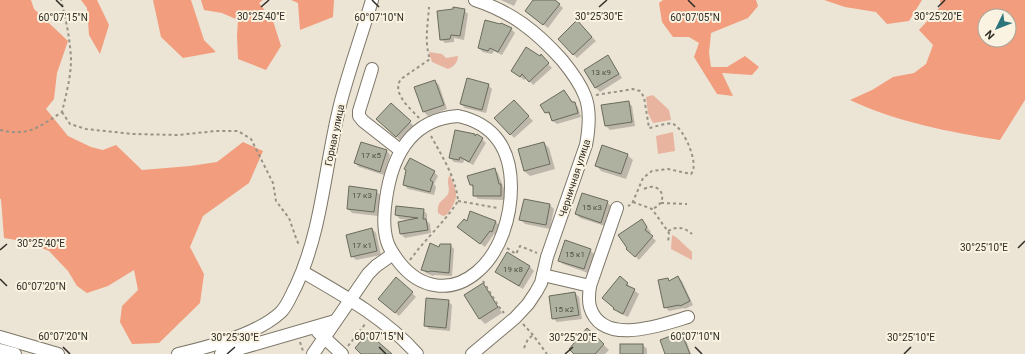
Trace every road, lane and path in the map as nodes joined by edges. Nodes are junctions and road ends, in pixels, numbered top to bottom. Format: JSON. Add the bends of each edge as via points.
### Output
{"nodes":[{"id":1,"x":61,"y":0,"type":"edge"},
{"id":2,"x":372,"y":0,"type":"edge"},
{"id":3,"x":475,"y":0,"type":"edge"},
{"id":4,"x":429,"y":7,"type":"dead end"},
{"id":5,"x":372,"y":69,"type":"dead end"},
{"id":6,"x":596,"y":95,"type":"dead end"},
{"id":7,"x":62,"y":112,"type":"junction"},
{"id":8,"x":418,"y":118,"type":"dead end"},
{"id":9,"x":0,"y":130,"type":"edge"},
{"id":10,"x":432,"y":138,"type":"dead end"},
{"id":11,"x":400,"y":150,"type":"junction"},
{"id":12,"x":644,"y":188,"type":"dead end"},
{"id":13,"x":458,"y":201,"type":"junction"},
{"id":14,"x":633,"y":202,"type":"junction"},
{"id":15,"x":661,"y":204,"type":"junction"},
{"id":16,"x":687,"y":204,"type":"dead end"},
{"id":17,"x":620,"y":207,"type":"joint"},
{"id":18,"x":500,"y":209,"type":"dead end"},
{"id":19,"x":652,"y":209,"type":"junction"},
{"id":20,"x":668,"y":231,"type":"junction"},
{"id":21,"x":692,"y":234,"type":"dead end"},
{"id":22,"x":668,"y":243,"type":"dead end"},
{"id":23,"x":300,"y":247,"type":"dead end"},
{"id":24,"x":507,"y":248,"type":"dead end"},
{"id":25,"x":393,"y":254,"type":"junction"},
{"id":26,"x":538,"y":254,"type":"dead end"},
{"id":27,"x":413,"y":256,"type":"dead end"},
{"id":28,"x":303,"y":272,"type":"junction"},
{"id":29,"x":543,"y":276,"type":"junction"},
{"id":30,"x":483,"y":281,"type":"dead end"},
{"id":31,"x":590,"y":286,"type":"junction"},
{"id":32,"x":350,"y":300,"type":"junction"},
{"id":33,"x":505,"y":314,"type":"dead end"},
{"id":34,"x":688,"y":317,"type":"dead end"},
{"id":35,"x":335,"y":321,"type":"junction"},
{"id":36,"x":368,"y":321,"type":"dead end"},
{"id":37,"x":523,"y":324,"type":"dead end"},
{"id":38,"x":313,"y":328,"type":"junction"},
{"id":39,"x":533,"y":334,"type":"junction"},
{"id":40,"x":0,"y":337,"type":"edge"},
{"id":41,"x":324,"y":337,"type":"junction"},
{"id":42,"x":524,"y":348,"type":"dead end"},
{"id":43,"x":0,"y":350,"type":"edge"},
{"id":44,"x":238,"y":352,"type":"edge"},
{"id":45,"x":344,"y":352,"type":"edge"},
{"id":46,"x":15,"y":354,"type":"edge"},
{"id":47,"x":58,"y":354,"type":"edge"},
{"id":48,"x":178,"y":354,"type":"edge"},
{"id":49,"x":221,"y":354,"type":"edge"},
{"id":50,"x":313,"y":354,"type":"edge"},
{"id":51,"x":417,"y":354,"type":"edge"},
{"id":52,"x":472,"y":354,"type":"edge"},
{"id":53,"x":547,"y":354,"type":"edge"}],
"edges":[{"from":1,"to":7,"type":"path","via":[[67,23],[71,60]]},
{"from":2,"to":28,"type":"street","name":"Горная улица","via":[[341,101],[318,218]]},
{"from":3,"to":29,"type":"street","name":"Черничная улица","via":[[496,8],[528,26],[570,70],[586,97],[589,130],[586,145],[547,257]]},
{"from":4,"to":8,"type":"path","via":[[426,41],[430,59],[401,79],[398,84],[400,96]]},
{"from":5,"to":11,"type":"street","via":[[359,116]]},
{"from":6,"to":14,"type":"path","via":[[633,89],[640,91],[644,97],[649,128],[672,123],[680,130],[694,158],[694,170],[691,174],[668,169],[652,171],[643,178]]},
{"from":7,"to":9,"type":"path","via":[[39,127],[21,133]]},
{"from":7,"to":23,"type":"path","via":[[70,124],[86,129],[178,135],[238,131],[251,139],[273,183],[276,201],[289,218]]},
{"from":10,"to":13,"type":"path","via":[[451,173]]},
{"from":11,"to":25,"type":"street","via":[[391,174],[384,213],[387,241]]},
{"from":11,"to":25,"type":"street","via":[[417,131],[435,120],[458,116],[480,123],[504,149],[511,176],[511,193],[505,225],[492,253],[483,266],[460,283],[434,286],[421,282],[409,274]]},
{"from":12,"to":15,"type":"path","via":[[654,186],[659,189],[663,198]]},
{"from":13,"to":18,"type":"path"},
{"from":13,"to":27,"type":"path"},
{"from":14,"to":17,"type":"path","via":[[630,206]]},
{"from":14,"to":19,"type":"path"},
{"from":15,"to":16,"type":"path"},
{"from":15,"to":19,"type":"path"},
{"from":17,"to":31,"type":"street"},
{"from":19,"to":20,"type":"path"},
{"from":20,"to":21,"type":"path","via":[[680,227]]},
{"from":20,"to":22,"type":"path"},
{"from":24,"to":26,"type":"path","via":[[516,254],[520,246]]},
{"from":25,"to":32,"type":"street","via":[[368,274]]},
{"from":28,"to":32,"type":"street"},
{"from":28,"to":48,"type":"street","name":"Горная улица","via":[[288,303],[267,323],[240,336]]},
{"from":29,"to":31,"type":"street"},
{"from":29,"to":52,"type":"street","name":"Черничная улица","via":[[528,304]]},
{"from":30,"to":33,"type":"path"},
{"from":31,"to":34,"type":"street","via":[[590,307],[594,316],[610,328],[641,330]]},
{"from":32,"to":35,"type":"street"},
{"from":32,"to":51,"type":"street","via":[[387,326]]},
{"from":35,"to":38,"type":"street"},
{"from":35,"to":41,"type":"street"},
{"from":36,"to":45,"type":"path"},
{"from":37,"to":39,"type":"path"},
{"from":38,"to":41,"type":"street"},
{"from":38,"to":44,"type":"street"},
{"from":39,"to":42,"type":"path"},
{"from":39,"to":53,"type":"path"},
{"from":40,"to":47,"type":"street"},
{"from":41,"to":45,"type":"street"},
{"from":41,"to":50,"type":"street"},
{"from":43,"to":46,"type":"street"},
{"from":44,"to":49,"type":"street"}]}
